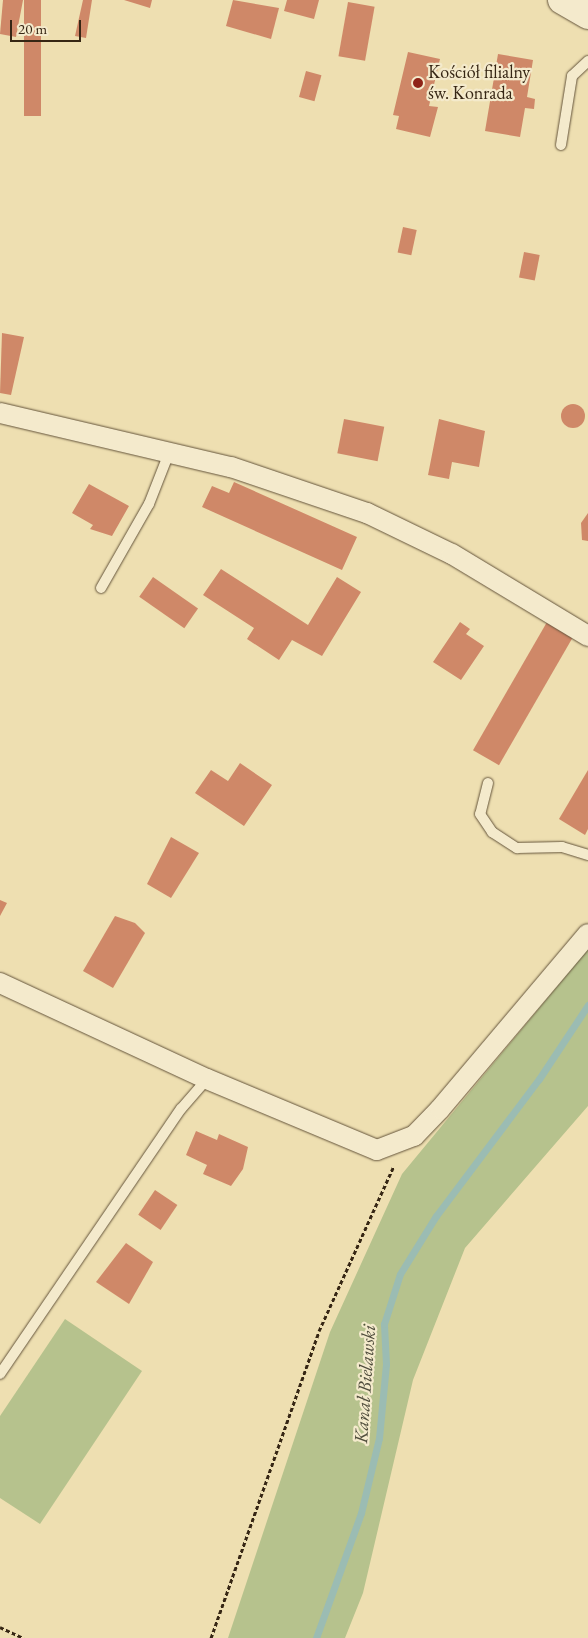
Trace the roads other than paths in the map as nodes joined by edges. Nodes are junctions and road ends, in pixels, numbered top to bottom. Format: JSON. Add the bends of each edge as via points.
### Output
{"nodes":[{"id":1,"x":562,"y":0,"type":"edge"},
{"id":2,"x":588,"y":15,"type":"edge"},
{"id":3,"x":588,"y":61,"type":"edge"},
{"id":4,"x":560,"y":145,"type":"dead end"},
{"id":5,"x":0,"y":413,"type":"edge"},
{"id":6,"x":169,"y":453,"type":"junction"},
{"id":7,"x":101,"y":588,"type":"dead end"},
{"id":8,"x":588,"y":636,"type":"edge"},
{"id":9,"x":488,"y":783,"type":"dead end"},
{"id":10,"x":588,"y":855,"type":"edge"},
{"id":11,"x":588,"y":934,"type":"edge"},
{"id":12,"x":0,"y":983,"type":"edge"},
{"id":13,"x":207,"y":1079,"type":"junction"},
{"id":14,"x":0,"y":1374,"type":"edge"}],
"edges":[{"from":1,"to":2,"type":"street"},
{"from":3,"to":4,"type":"lane","via":[[572,76]]},
{"from":5,"to":6,"type":"street"},
{"from":6,"to":7,"type":"lane","via":[[149,504]]},
{"from":6,"to":8,"type":"street","via":[[231,467],[367,513],[452,554]]},
{"from":9,"to":10,"type":"lane","via":[[480,814],[492,832],[517,848],[562,847]]},
{"from":11,"to":13,"type":"street","via":[[440,1110],[414,1136],[395,1146],[377,1150]]},
{"from":12,"to":13,"type":"street"},
{"from":13,"to":14,"type":"lane","via":[[181,1109]]}]}
